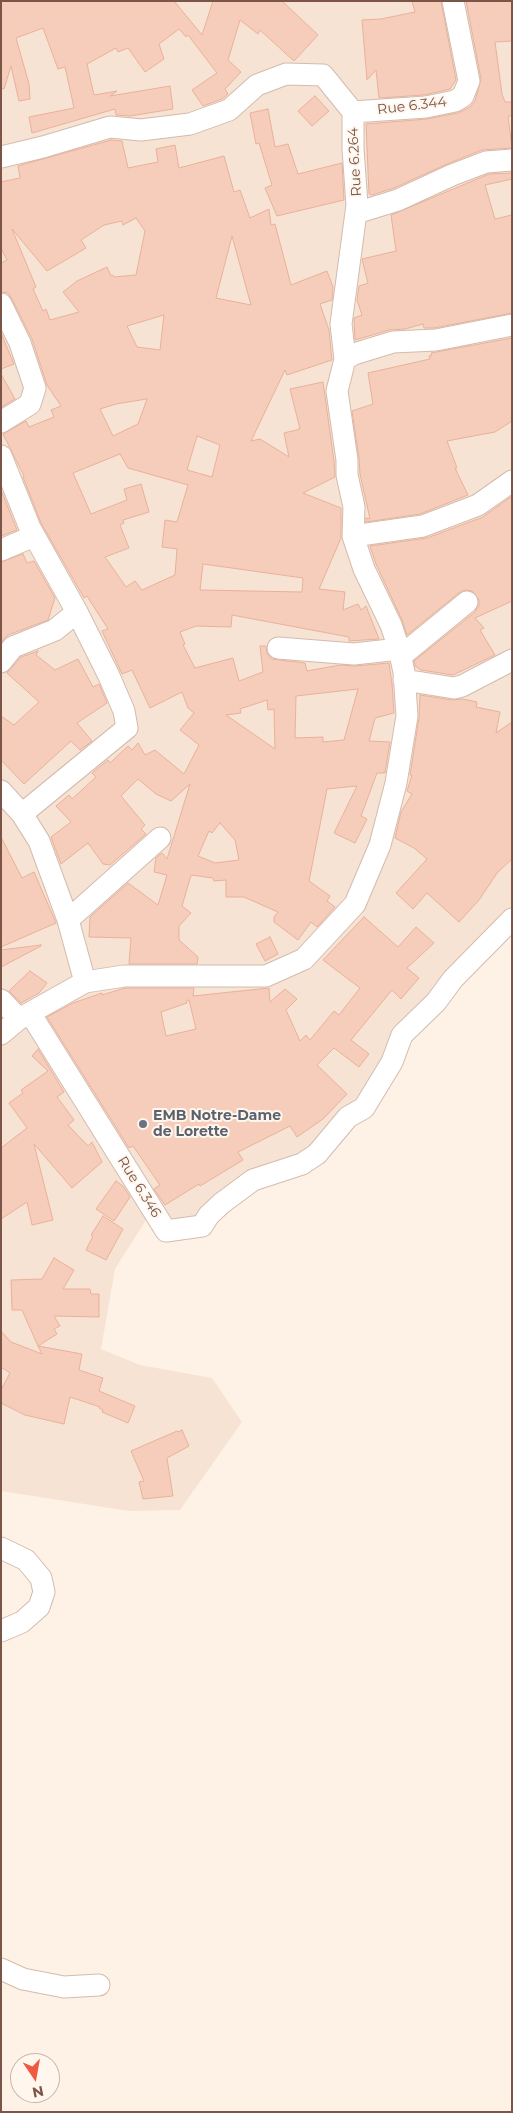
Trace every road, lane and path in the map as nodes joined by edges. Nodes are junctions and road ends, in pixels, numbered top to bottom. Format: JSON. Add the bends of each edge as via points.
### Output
{"nodes":[{"id":1,"x":453,"y":1,"type":"edge"},
{"id":2,"x":353,"y":112,"type":"junction"},
{"id":3,"x":1,"y":156,"type":"edge"},
{"id":4,"x":512,"y":160,"type":"edge"},
{"id":5,"x":356,"y":213,"type":"junction"},
{"id":6,"x":1,"y":304,"type":"edge"},
{"id":7,"x":512,"y":325,"type":"edge"},
{"id":8,"x":345,"y":359,"type":"junction"},
{"id":9,"x":1,"y":422,"type":"edge"},
{"id":10,"x":1,"y":456,"type":"edge"},
{"id":11,"x":512,"y":482,"type":"edge"},
{"id":12,"x":34,"y":536,"type":"junction"},
{"id":13,"x":353,"y":536,"type":"junction"},
{"id":14,"x":1,"y":550,"type":"edge"},
{"id":15,"x":467,"y":602,"type":"dead end"},
{"id":16,"x":77,"y":612,"type":"junction"},
{"id":17,"x":278,"y":648,"type":"dead end"},
{"id":18,"x":400,"y":653,"type":"junction"},
{"id":19,"x":512,"y":660,"type":"edge"},
{"id":20,"x":1,"y":662,"type":"edge"},
{"id":21,"x":404,"y":680,"type":"junction"},
{"id":22,"x":1,"y":791,"type":"edge"},
{"id":23,"x":22,"y":814,"type":"junction"},
{"id":24,"x":160,"y":838,"type":"dead end"},
{"id":25,"x":512,"y":919,"type":"edge"},
{"id":26,"x":68,"y":920,"type":"junction"},
{"id":27,"x":85,"y":982,"type":"junction"},
{"id":28,"x":1,"y":1000,"type":"edge"},
{"id":29,"x":24,"y":1016,"type":"junction"},
{"id":30,"x":1,"y":1034,"type":"edge"},
{"id":31,"x":1,"y":1548,"type":"edge"},
{"id":32,"x":1,"y":1631,"type":"edge"},
{"id":33,"x":1,"y":1969,"type":"edge"},
{"id":34,"x":99,"y":1985,"type":"dead end"}],
"edges":[{"from":1,"to":2,"type":"street","name":"Rue 6.344","via":[[469,81],[463,96],[455,101],[426,107]]},
{"from":2,"to":3,"type":"street","name":"Rue 6.264","via":[[323,75],[286,74],[257,84],[229,110],[190,124],[140,130],[110,127]]},
{"from":2,"to":5,"type":"street","name":"Rue 6.264"},
{"from":4,"to":5,"type":"street","via":[[486,162],[398,200]]},
{"from":5,"to":8,"type":"street","name":"Rue 6.264","via":[[341,324]]},
{"from":6,"to":9,"type":"street","via":[[20,343],[35,388],[30,404]]},
{"from":7,"to":8,"type":"street","via":[[436,340],[393,342]]},
{"from":8,"to":13,"type":"street","via":[[337,391],[354,507]]},
{"from":10,"to":12,"type":"street"},
{"from":11,"to":13,"type":"street","via":[[478,504],[422,526]]},
{"from":12,"to":14,"type":"street"},
{"from":12,"to":16,"type":"street"},
{"from":13,"to":18,"type":"street"},
{"from":15,"to":18,"type":"street"},
{"from":16,"to":20,"type":"street","via":[[55,630],[13,647]]},
{"from":16,"to":23,"type":"street","via":[[110,676],[127,728]]},
{"from":17,"to":18,"type":"street","via":[[354,654]]},
{"from":18,"to":21,"type":"street"},
{"from":19,"to":21,"type":"street","via":[[454,688]]},
{"from":21,"to":27,"type":"street","via":[[407,716],[396,783],[380,844],[355,904],[304,959],[266,976],[124,976]]},
{"from":22,"to":23,"type":"street"},
{"from":23,"to":26,"type":"street","via":[[39,841]]},
{"from":24,"to":26,"type":"street"},
{"from":25,"to":29,"type":"street","name":"Rue 6.346","via":[[402,1035],[392,1062],[364,1108],[348,1117],[316,1154],[302,1164],[253,1180],[222,1203],[202,1226],[166,1231]]},
{"from":26,"to":27,"type":"street"},
{"from":27,"to":29,"type":"street"},
{"from":28,"to":29,"type":"street","name":"Rue 6.346"},
{"from":29,"to":30,"type":"street"},
{"from":31,"to":32,"type":"street","via":[[26,1560],[41,1578],[44,1592],[39,1607],[22,1622]]},
{"from":33,"to":34,"type":"street","via":[[22,1980],[64,1987]]}]}
